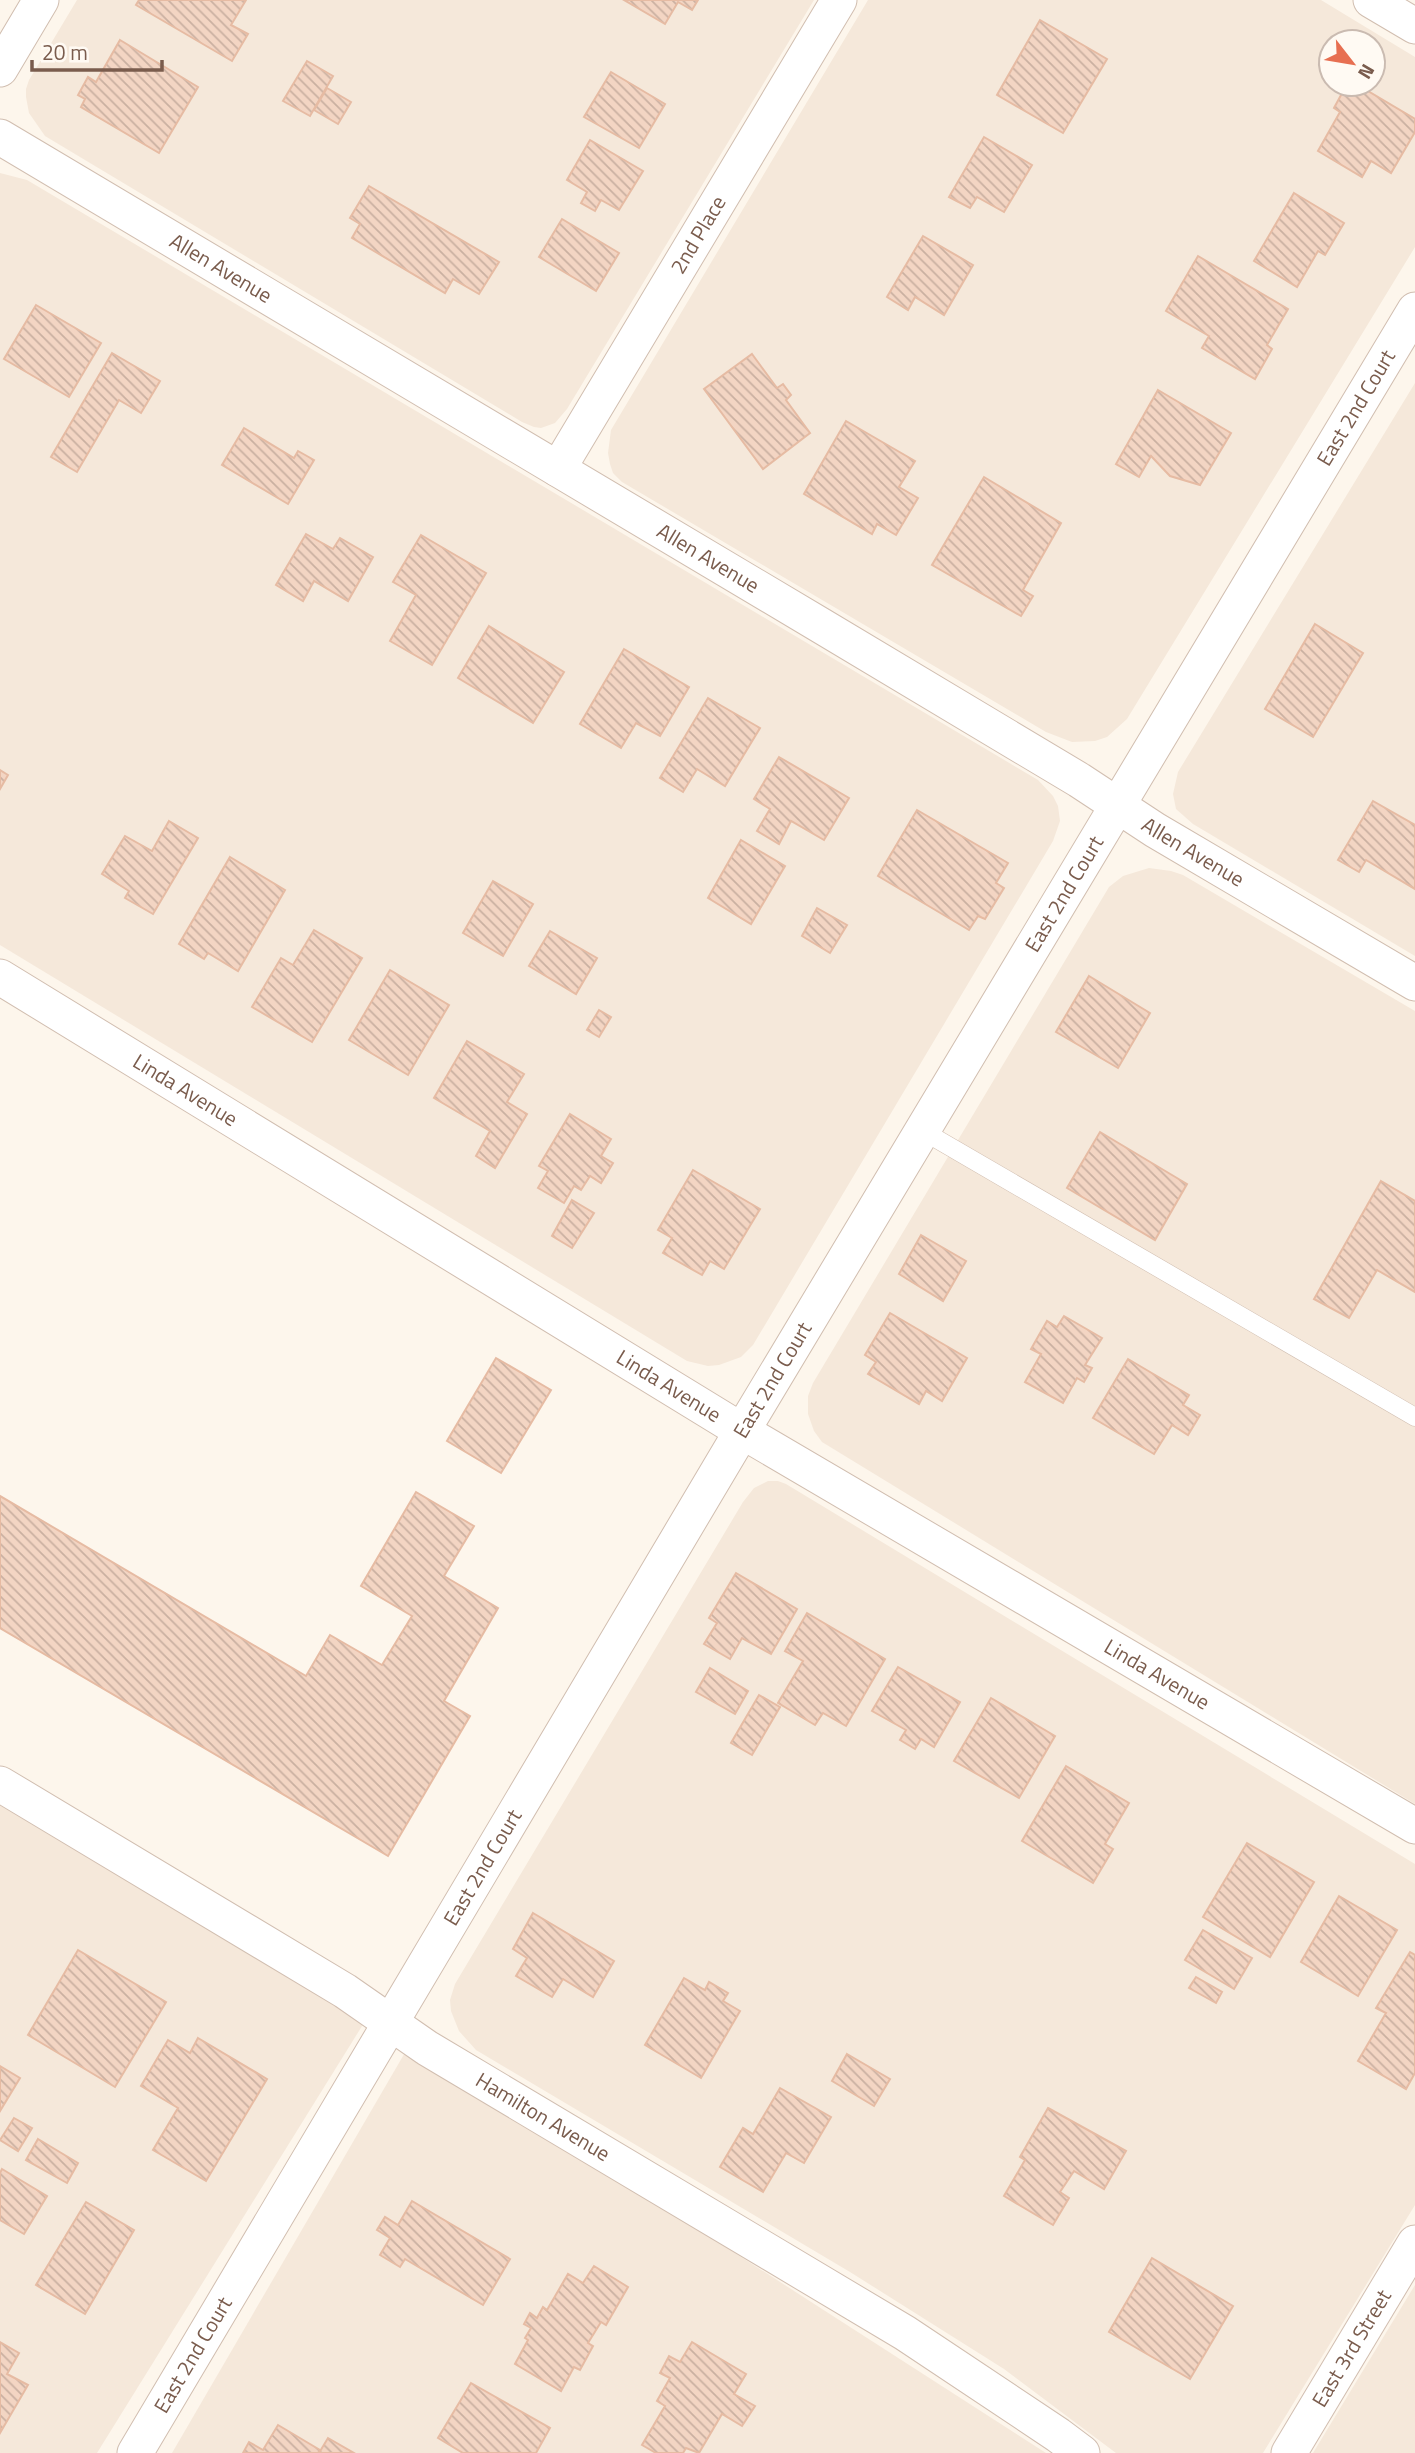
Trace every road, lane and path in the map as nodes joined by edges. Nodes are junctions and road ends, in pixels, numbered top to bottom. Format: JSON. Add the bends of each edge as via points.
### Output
{"nodes":[{"id":1,"x":41,"y":0,"type":"edge"},
{"id":2,"x":839,"y":0,"type":"edge"},
{"id":3,"x":1371,"y":0,"type":"edge"},
{"id":4,"x":1415,"y":26,"type":"edge"},
{"id":5,"x":0,"y":69,"type":"edge"},
{"id":6,"x":0,"y":137,"type":"edge"},
{"id":7,"x":1415,"y":310,"type":"edge"},
{"id":8,"x":558,"y":469,"type":"junction"},
{"id":9,"x":1117,"y":805,"type":"junction"},
{"id":10,"x":0,"y":977,"type":"edge"},
{"id":11,"x":1415,"y":983,"type":"edge"},
{"id":12,"x":923,"y":1131,"type":"junction"},
{"id":13,"x":1415,"y":1416,"type":"edge"},
{"id":14,"x":742,"y":1431,"type":"junction"},
{"id":15,"x":0,"y":1784,"type":"edge"},
{"id":16,"x":1415,"y":1826,"type":"edge"},
{"id":17,"x":391,"y":2023,"type":"junction"},
{"id":18,"x":1415,"y":2243,"type":"edge"},
{"id":19,"x":135,"y":2453,"type":"edge"},
{"id":20,"x":1082,"y":2453,"type":"edge"},
{"id":21,"x":1289,"y":2453,"type":"edge"}],
"edges":[{"from":1,"to":5,"type":"street"},
{"from":2,"to":8,"type":"street","name":"2nd Place"},
{"from":3,"to":4,"type":"street"},
{"from":6,"to":8,"type":"street","name":"Allen Avenue"},
{"from":7,"to":9,"type":"street","name":"East 2nd Court"},
{"from":8,"to":9,"type":"street","name":"Allen Avenue"},
{"from":9,"to":11,"type":"street","name":"Allen Avenue"},
{"from":9,"to":12,"type":"street","name":"East 2nd Court"},
{"from":10,"to":14,"type":"street","name":"Linda Avenue"},
{"from":12,"to":13,"type":"lane"},
{"from":12,"to":14,"type":"street","name":"East 2nd Court"},
{"from":14,"to":16,"type":"street","name":"Linda Avenue"},
{"from":14,"to":17,"type":"street","name":"East 2nd Court"},
{"from":15,"to":17,"type":"street","name":"Hamilton Avenue"},
{"from":17,"to":19,"type":"street","name":"East 2nd Court"},
{"from":17,"to":20,"type":"street","name":"Hamilton Avenue","via":[[905,2333]]},
{"from":18,"to":21,"type":"street","name":"East 3rd Street"}]}
